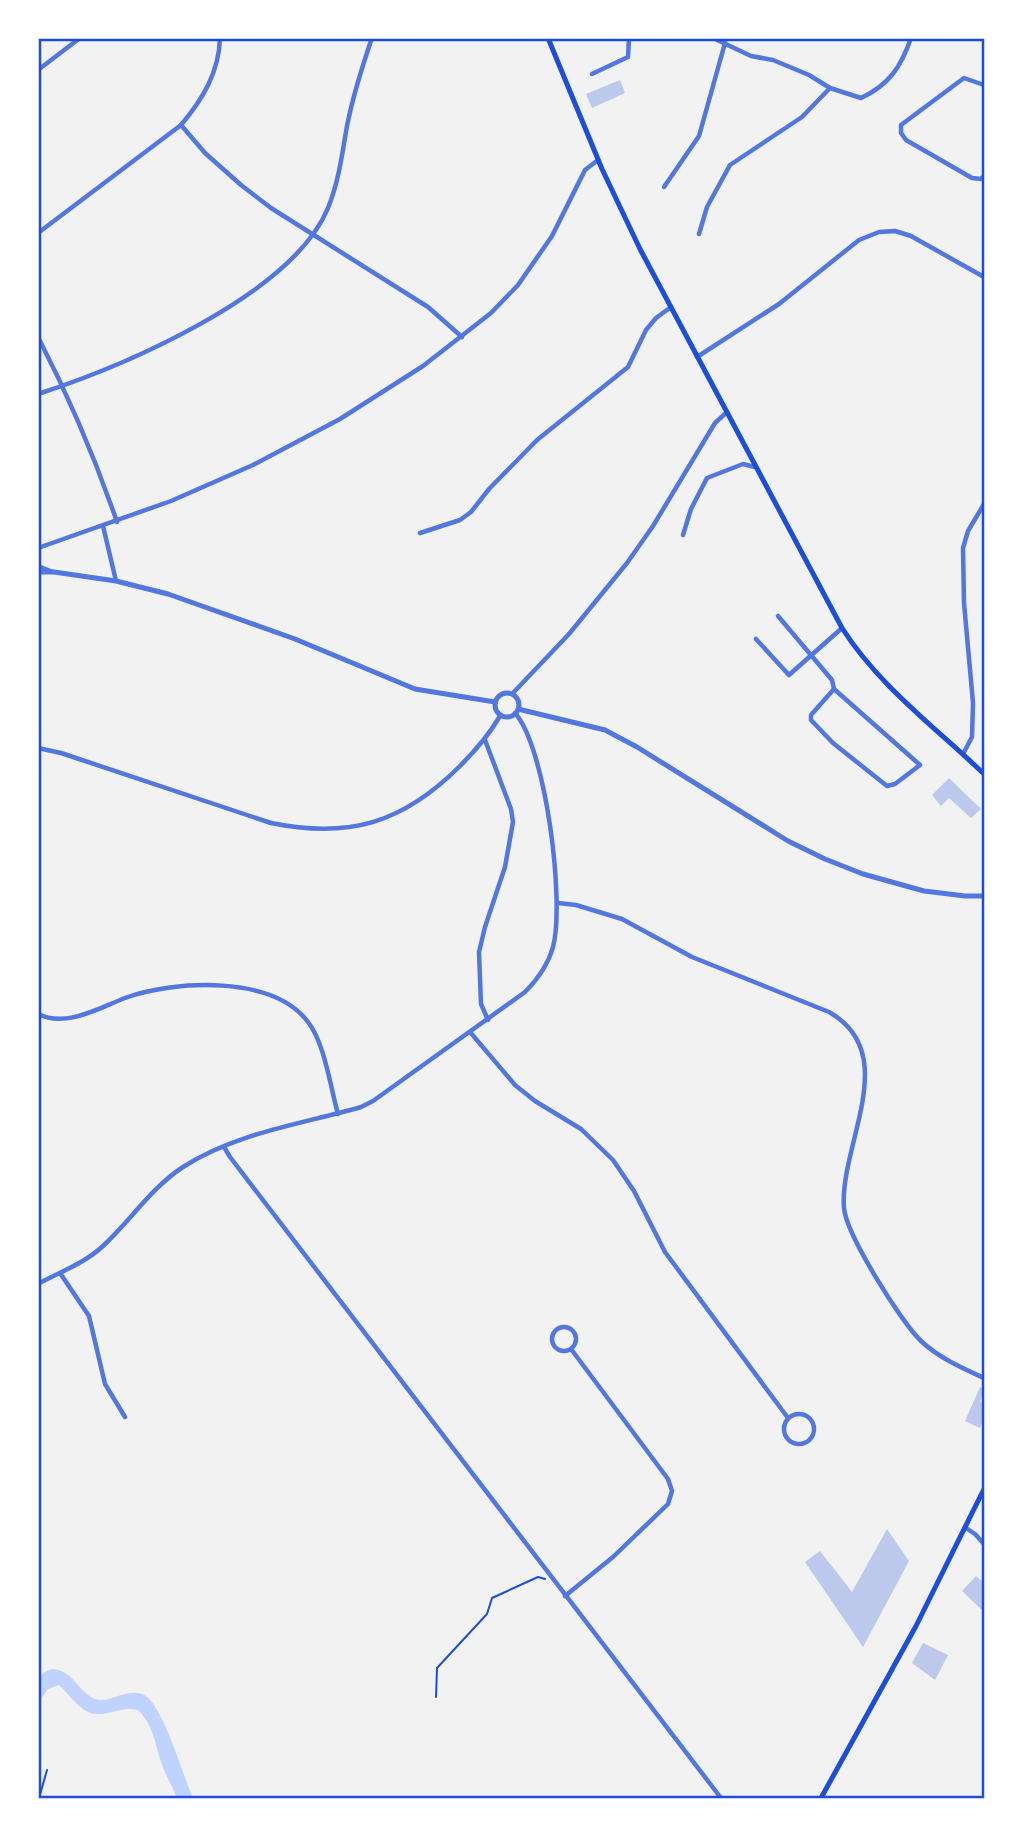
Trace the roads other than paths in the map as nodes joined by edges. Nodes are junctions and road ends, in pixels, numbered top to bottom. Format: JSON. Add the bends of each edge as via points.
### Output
{"nodes":[{"id":1,"x":80,"y":38,"type":"edge"},
{"id":2,"x":220,"y":38,"type":"edge"},
{"id":3,"x":372,"y":38,"type":"edge"},
{"id":4,"x":548,"y":38,"type":"edge"},
{"id":5,"x":629,"y":38,"type":"edge"},
{"id":6,"x":713,"y":38,"type":"edge"},
{"id":7,"x":911,"y":38,"type":"edge"},
{"id":8,"x":725,"y":43,"type":"junction"},
{"id":9,"x":38,"y":70,"type":"edge"},
{"id":10,"x":592,"y":74,"type":"dead end"},
{"id":11,"x":985,"y":85,"type":"edge"},
{"id":12,"x":830,"y":88,"type":"junction"},
{"id":13,"x":180,"y":125,"type":"junction"},
{"id":14,"x":598,"y":160,"type":"junction"},
{"id":15,"x":985,"y":176,"type":"edge"},
{"id":16,"x":664,"y":187,"type":"dead end"},
{"id":17,"x":38,"y":233,"type":"edge"},
{"id":18,"x":314,"y":234,"type":"junction"},
{"id":19,"x":699,"y":234,"type":"dead end"},
{"id":20,"x":985,"y":277,"type":"edge"},
{"id":21,"x":671,"y":307,"type":"junction"},
{"id":22,"x":38,"y":337,"type":"edge"},
{"id":23,"x":462,"y":337,"type":"junction"},
{"id":24,"x":697,"y":357,"type":"junction"},
{"id":25,"x":63,"y":386,"type":"junction"},
{"id":26,"x":38,"y":394,"type":"edge"},
{"id":27,"x":727,"y":412,"type":"junction"},
{"id":28,"x":755,"y":467,"type":"junction"},
{"id":29,"x":985,"y":504,"type":"edge"},
{"id":30,"x":117,"y":522,"type":"junction"},
{"id":31,"x":103,"y":526,"type":"junction"},
{"id":32,"x":420,"y":533,"type":"dead end"},
{"id":33,"x":683,"y":535,"type":"dead end"},
{"id":34,"x":38,"y":548,"type":"edge"},
{"id":35,"x":38,"y":566,"type":"edge"},
{"id":36,"x":38,"y":572,"type":"edge"},
{"id":37,"x":54,"y":572,"type":"junction"},
{"id":38,"x":116,"y":581,"type":"junction"},
{"id":39,"x":778,"y":616,"type":"dead end"},
{"id":40,"x":842,"y":628,"type":"junction"},
{"id":41,"x":756,"y":639,"type":"dead end"},
{"id":42,"x":812,"y":655,"type":"junction"},
{"id":43,"x":834,"y":690,"type":"junction"},
{"id":44,"x":512,"y":694,"type":"junction"},
{"id":45,"x":495,"y":702,"type":"junction"},
{"id":46,"x":517,"y":711,"type":"junction"},
{"id":47,"x":500,"y":716,"type":"junction"},
{"id":48,"x":485,"y":739,"type":"junction"},
{"id":49,"x":38,"y":748,"type":"edge"},
{"id":50,"x":963,"y":754,"type":"junction"},
{"id":51,"x":985,"y":774,"type":"edge"},
{"id":52,"x":985,"y":896,"type":"edge"},
{"id":53,"x":558,"y":903,"type":"junction"},
{"id":54,"x":38,"y":1014,"type":"edge"},
{"id":55,"x":488,"y":1020,"type":"junction"},
{"id":56,"x":470,"y":1032,"type":"junction"},
{"id":57,"x":338,"y":1114,"type":"junction"},
{"id":58,"x":224,"y":1147,"type":"junction"},
{"id":59,"x":60,"y":1273,"type":"junction"},
{"id":60,"x":38,"y":1284,"type":"edge"},
{"id":61,"x":571,"y":1349,"type":"junction"},
{"id":62,"x":985,"y":1378,"type":"edge"},
{"id":63,"x":125,"y":1417,"type":"dead end"},
{"id":64,"x":788,"y":1418,"type":"junction"},
{"id":65,"x":985,"y":1489,"type":"edge"},
{"id":66,"x":966,"y":1528,"type":"junction"},
{"id":67,"x":985,"y":1544,"type":"edge"},
{"id":68,"x":565,"y":1596,"type":"junction"},
{"id":69,"x":721,"y":1798,"type":"edge"},
{"id":70,"x":821,"y":1798,"type":"edge"}],
"edges":[{"from":1,"to":9,"type":"street"},
{"from":2,"to":13,"type":"street","via":[[208,87]]},
{"from":3,"to":18,"type":"street","via":[[353,99],[336,187]]},
{"from":4,"to":14,"type":"main road"},
{"from":5,"to":10,"type":"street","via":[[630,54],[625,60]]},
{"from":6,"to":8,"type":"street"},
{"from":7,"to":12,"type":"street","via":[[883,87],[861,98]]},
{"from":8,"to":12,"type":"street","via":[[809,75]]},
{"from":8,"to":16,"type":"street","via":[[699,136]]},
{"from":11,"to":15,"type":"street","via":[[964,78],[901,125],[901,133],[972,178]]},
{"from":12,"to":19,"type":"street","via":[[802,117],[730,165],[707,207]]},
{"from":13,"to":17,"type":"street"},
{"from":13,"to":18,"type":"street","via":[[241,185]]},
{"from":14,"to":21,"type":"main road"},
{"from":14,"to":23,"type":"street","via":[[585,170],[559,225],[531,268],[491,313]]},
{"from":18,"to":23,"type":"street","via":[[428,307]]},
{"from":18,"to":25,"type":"street","via":[[281,271],[221,311],[138,356]]},
{"from":20,"to":24,"type":"street","via":[[911,236],[879,232],[859,240],[779,304]]},
{"from":21,"to":24,"type":"main road"},
{"from":21,"to":32,"type":"street","via":[[646,330],[628,367],[537,440],[471,512]]},
{"from":22,"to":25,"type":"street"},
{"from":23,"to":30,"type":"street","via":[[382,393],[297,443],[213,484]]},
{"from":24,"to":27,"type":"main road"},
{"from":25,"to":26,"type":"street"},
{"from":25,"to":30,"type":"street"},
{"from":27,"to":28,"type":"main road"},
{"from":27,"to":44,"type":"street","via":[[715,423],[627,563]]},
{"from":28,"to":33,"type":"street","via":[[743,464],[706,478]]},
{"from":28,"to":40,"type":"main road"},
{"from":29,"to":50,"type":"street","via":[[963,548],[973,703],[972,737]]},
{"from":30,"to":31,"type":"street"},
{"from":31,"to":34,"type":"street"},
{"from":31,"to":38,"type":"street"},
{"from":35,"to":37,"type":"street"},
{"from":36,"to":37,"type":"street"},
{"from":37,"to":38,"type":"street"},
{"from":38,"to":45,"type":"street","via":[[244,620],[415,689]]},
{"from":39,"to":42,"type":"street"},
{"from":40,"to":42,"type":"street"},
{"from":40,"to":50,"type":"main road","via":[[878,676]]},
{"from":41,"to":42,"type":"street","via":[[789,675]]},
{"from":42,"to":43,"type":"street","via":[[832,680]]},
{"from":43,"to":43,"type":"street","via":[[811,715],[833,743],[887,786],[920,765]]},
{"from":44,"to":45,"type":"street","via":[[500,695]]},
{"from":44,"to":46,"type":"street","via":[[518,701]]},
{"from":45,"to":47,"type":"street"},
{"from":46,"to":47,"type":"street"},
{"from":46,"to":52,"type":"street","via":[[605,730],[825,859],[925,891]]},
{"from":46,"to":53,"type":"street","via":[[528,731],[541,783]]},
{"from":47,"to":48,"type":"street"},
{"from":48,"to":49,"type":"street","via":[[449,777],[407,808],[367,824],[325,830],[271,823]]},
{"from":48,"to":55,"type":"street","via":[[513,822],[480,952],[481,1004]]},
{"from":50,"to":51,"type":"main road"},
{"from":53,"to":55,"type":"street","via":[[554,944],[543,971],[526,992]]},
{"from":53,"to":62,"type":"street","via":[[622,919],[692,957],[828,1012],[848,1026],[861,1046],[866,1068],[844,1195],[847,1223],[910,1329],[933,1351]]},
{"from":54,"to":57,"type":"street","via":[[51,1019],[72,1017],[172,987],[224,986],[275,998],[298,1010],[314,1031]]},
{"from":55,"to":56,"type":"street"},
{"from":56,"to":57,"type":"street","via":[[373,1101]]},
{"from":56,"to":64,"type":"street","via":[[515,1085],[581,1129],[613,1160],[665,1252]]},
{"from":57,"to":58,"type":"street"},
{"from":58,"to":59,"type":"street","via":[[171,1175],[101,1248]]},
{"from":58,"to":68,"type":"street"},
{"from":59,"to":60,"type":"street"},
{"from":59,"to":63,"type":"street","via":[[89,1316],[105,1384]]},
{"from":61,"to":61,"type":"street","via":[[576,1343],[574,1332],[567,1328],[556,1331],[552,1340],[556,1348]]},
{"from":61,"to":68,"type":"street","via":[[668,1479],[672,1491],[667,1504],[633,1538]]},
{"from":64,"to":64,"type":"street","via":[[787,1438],[796,1444],[806,1443],[814,1427],[808,1417]]},
{"from":65,"to":66,"type":"main road"},
{"from":66,"to":67,"type":"street"},
{"from":66,"to":70,"type":"main road"},
{"from":68,"to":69,"type":"street"}]}
